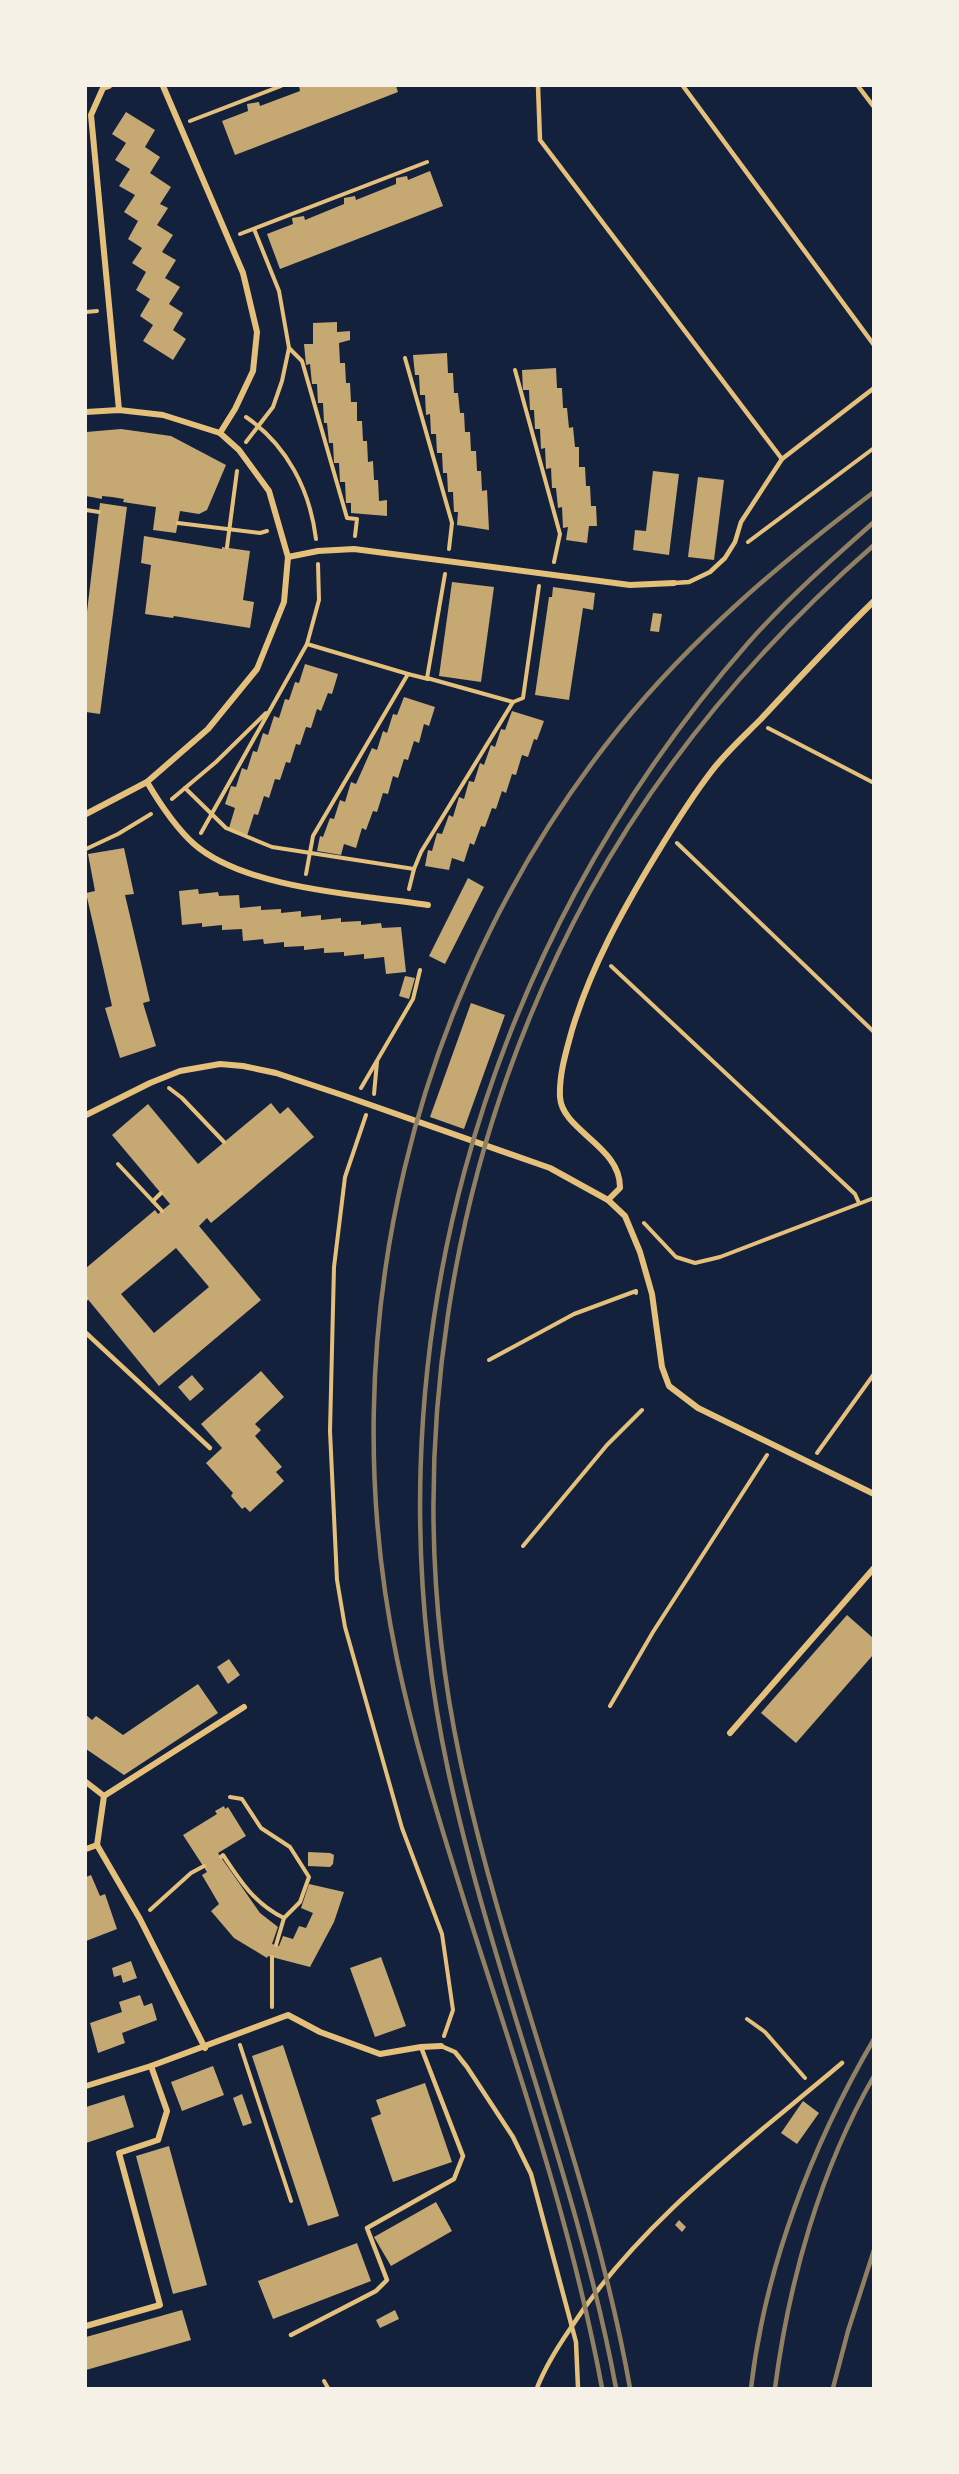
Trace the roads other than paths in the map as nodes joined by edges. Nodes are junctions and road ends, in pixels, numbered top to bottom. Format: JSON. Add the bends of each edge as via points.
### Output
{"nodes":[{"id":1,"x":109,"y":86,"type":"edge"},
{"id":2,"x":163,"y":86,"type":"edge"},
{"id":3,"x":538,"y":86,"type":"edge"},
{"id":4,"x":683,"y":86,"type":"edge"},
{"id":5,"x":858,"y":86,"type":"edge"},
{"id":6,"x":873,"y":107,"type":"edge"},
{"id":7,"x":873,"y":345,"type":"edge"},
{"id":8,"x":873,"y":388,"type":"edge"},
{"id":9,"x":119,"y":410,"type":"junction"},
{"id":10,"x":86,"y":412,"type":"edge"},
{"id":11,"x":220,"y":433,"type":"junction"},
{"id":12,"x":782,"y":459,"type":"junction"},
{"id":13,"x":288,"y":557,"type":"junction"},
{"id":14,"x":674,"y":583,"type":"joint"},
{"id":15,"x":873,"y":601,"type":"edge"},
{"id":16,"x":147,"y":782,"type":"junction"},
{"id":17,"x":86,"y":814,"type":"edge"},
{"id":18,"x":428,"y":905,"type":"dead end"},
{"id":19,"x":86,"y":1116,"type":"edge"},
{"id":20,"x":608,"y":1200,"type":"junction"},
{"id":21,"x":86,"y":1333,"type":"edge"},
{"id":22,"x":210,"y":1448,"type":"dead end"},
{"id":23,"x":873,"y":1494,"type":"edge"},
{"id":24,"x":873,"y":1568,"type":"edge"},
{"id":25,"x":244,"y":1707,"type":"dead end"},
{"id":26,"x":730,"y":1733,"type":"dead end"},
{"id":27,"x":86,"y":1782,"type":"edge"},
{"id":28,"x":104,"y":1796,"type":"junction"},
{"id":29,"x":97,"y":1845,"type":"junction"},
{"id":30,"x":86,"y":1849,"type":"edge"},
{"id":31,"x":441,"y":2046,"type":"joint"},
{"id":32,"x":421,"y":2047,"type":"junction"},
{"id":33,"x":205,"y":2048,"type":"junction"},
{"id":34,"x":842,"y":2063,"type":"dead end"},
{"id":35,"x":152,"y":2066,"type":"junction"},
{"id":36,"x":86,"y":2086,"type":"edge"},
{"id":37,"x":86,"y":2326,"type":"edge"},
{"id":38,"x":291,"y":2336,"type":"dead end"},
{"id":39,"x":537,"y":2388,"type":"edge"},
{"id":40,"x":578,"y":2388,"type":"edge"}],
"edges":[{"from":1,"to":9,"type":"street","via":[[103,88],[91,115]]},
{"from":2,"to":11,"type":"street","via":[[243,273],[257,332],[253,371]]},
{"from":3,"to":12,"type":"lane","via":[[540,140]]},
{"from":4,"to":7,"type":"lane"},
{"from":5,"to":6,"type":"lane"},
{"from":8,"to":12,"type":"lane"},
{"from":9,"to":10,"type":"street"},
{"from":9,"to":11,"type":"street","via":[[163,415]]},
{"from":11,"to":13,"type":"street","via":[[239,450],[268,491]]},
{"from":12,"to":14,"type":"lane","via":[[741,522],[725,558],[710,572],[688,582]]},
{"from":13,"to":14,"type":"street","via":[[354,549],[630,585]]},
{"from":13,"to":16,"type":"street","via":[[284,602],[257,669],[207,729]]},
{"from":15,"to":20,"type":"street","via":[[711,770],[630,898],[600,958],[567,1048],[560,1099],[567,1115],[615,1165],[620,1188]]},
{"from":16,"to":17,"type":"street"},
{"from":16,"to":18,"type":"street","via":[[162,807],[194,844],[226,866],[277,882]]},
{"from":19,"to":20,"type":"street","via":[[180,1071],[220,1064],[243,1066],[276,1073],[550,1168]]},
{"from":20,"to":23,"type":"street","via":[[625,1216],[640,1252],[669,1386],[698,1408]]},
{"from":21,"to":22,"type":"lane"},
{"from":24,"to":26,"type":"street"},
{"from":25,"to":28,"type":"street"},
{"from":27,"to":28,"type":"street"},
{"from":28,"to":29,"type":"street"},
{"from":29,"to":30,"type":"street"},
{"from":29,"to":33,"type":"street","via":[[140,1919]]},
{"from":31,"to":32,"type":"street"},
{"from":31,"to":40,"type":"lane","via":[[455,2052],[467,2067],[513,2137],[531,2174],[576,2342]]},
{"from":32,"to":33,"type":"street","via":[[381,2054],[320,2032],[288,2015]]},
{"from":32,"to":38,"type":"lane","via":[[463,2156],[453,2179],[367,2228],[387,2280],[376,2291]]},
{"from":33,"to":35,"type":"street"},
{"from":34,"to":39,"type":"lane","via":[[680,2201],[628,2255],[582,2310],[556,2349]]},
{"from":35,"to":36,"type":"street"},
{"from":35,"to":37,"type":"street","via":[[167,2111],[158,2140],[119,2153],[160,2305]]}]}
